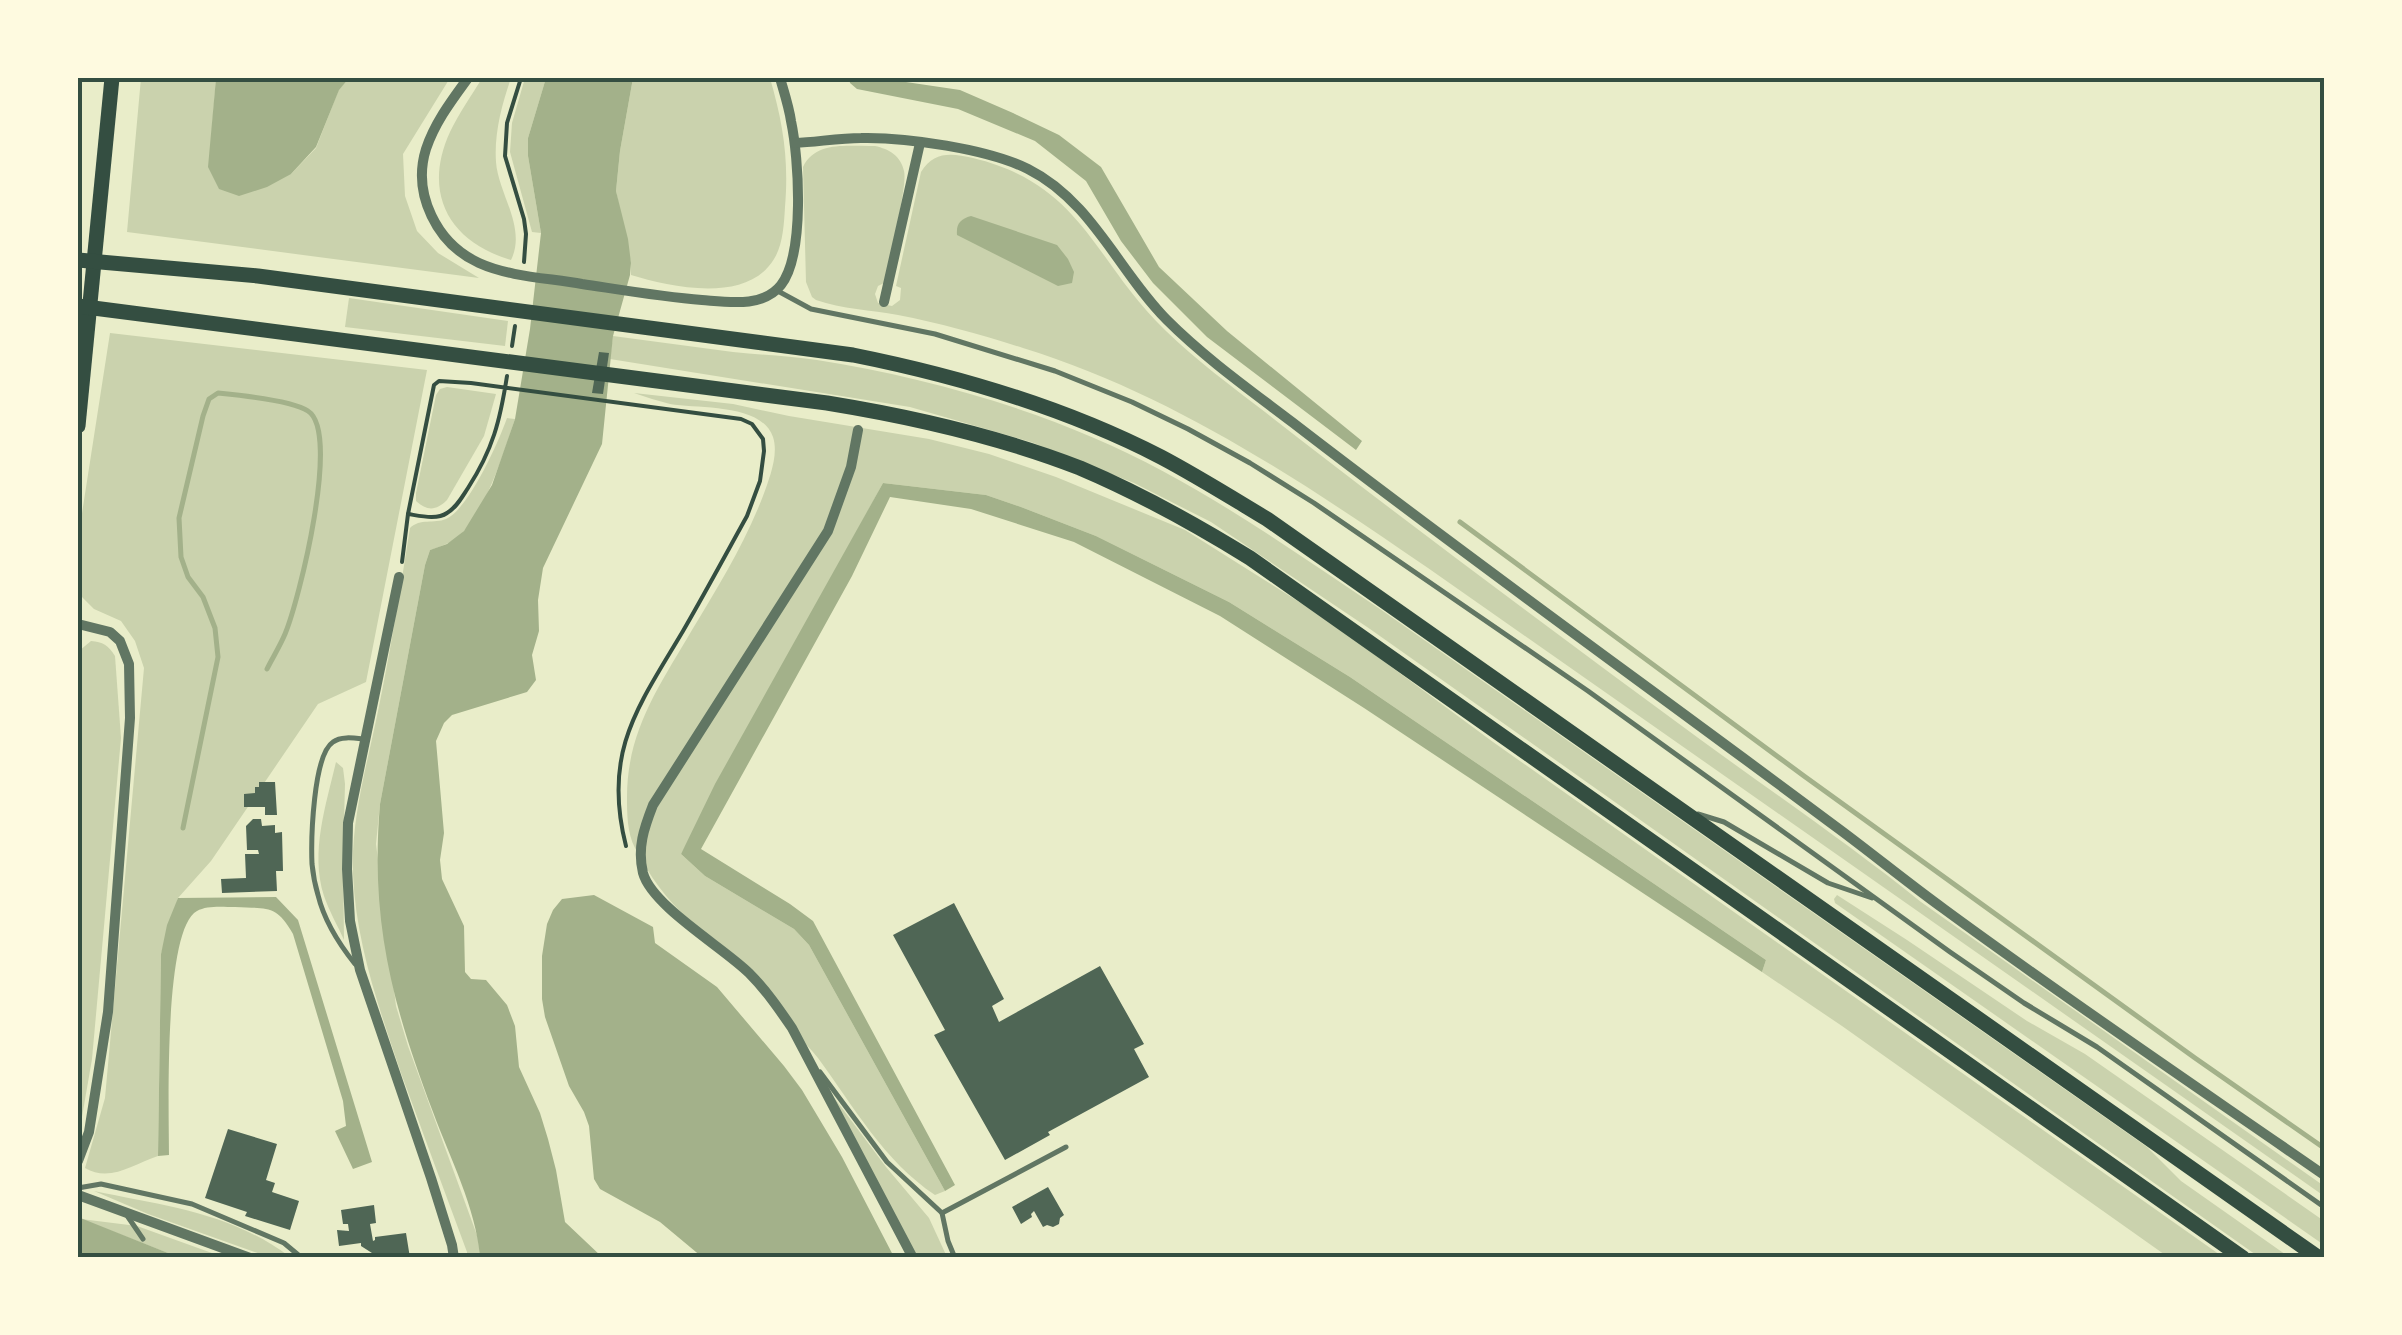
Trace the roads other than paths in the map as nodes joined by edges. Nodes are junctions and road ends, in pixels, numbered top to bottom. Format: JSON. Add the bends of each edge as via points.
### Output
{"nodes":[{"id":1,"x":112,"y":78,"type":"edge"},
{"id":2,"x":468,"y":78,"type":"edge"},
{"id":3,"x":780,"y":78,"type":"edge"},
{"id":4,"x":920,"y":143,"type":"junction"},
{"id":5,"x":795,"y":144,"type":"junction"},
{"id":6,"x":78,"y":260,"type":"edge"},
{"id":7,"x":776,"y":290,"type":"junction"},
{"id":8,"x":884,"y":302,"type":"dead end"},
{"id":9,"x":78,"y":306,"type":"edge"},
{"id":10,"x":78,"y":426,"type":"edge"},
{"id":11,"x":858,"y":430,"type":"dead end"},
{"id":12,"x":400,"y":577,"type":"road end"},
{"id":13,"x":78,"y":624,"type":"edge"},
{"id":14,"x":366,"y":739,"type":"junction"},
{"id":15,"x":1680,"y":807,"type":"junction"},
{"id":16,"x":1880,"y":900,"type":"junction"},
{"id":17,"x":360,"y":970,"type":"junction"},
{"id":18,"x":807,"y":1054,"type":"junction"},
{"id":19,"x":1066,"y":1146,"type":"dead end"},
{"id":20,"x":78,"y":1161,"type":"edge"},
{"id":21,"x":2324,"y":1174,"type":"edge"},
{"id":22,"x":78,"y":1191,"type":"edge"},
{"id":23,"x":2324,"y":1207,"type":"edge"},
{"id":24,"x":124,"y":1210,"type":"junction"},
{"id":25,"x":942,"y":1213,"type":"junction"},
{"id":26,"x":144,"y":1239,"type":"dead end"},
{"id":27,"x":250,"y":1258,"type":"edge"},
{"id":28,"x":302,"y":1258,"type":"edge"},
{"id":29,"x":454,"y":1258,"type":"edge"},
{"id":30,"x":913,"y":1258,"type":"edge"},
{"id":31,"x":954,"y":1258,"type":"edge"},
{"id":32,"x":2242,"y":1258,"type":"edge"},
{"id":33,"x":2319,"y":1258,"type":"edge"}],
"edges":[{"from":1,"to":10,"type":"main road"},
{"from":2,"to":7,"type":"street","via":[[444,111],[422,180],[436,226],[468,258],[519,274],[654,294],[737,302]]},
{"from":3,"to":5,"type":"street"},
{"from":4,"to":5,"type":"street","via":[[864,138]]},
{"from":4,"to":8,"type":"street"},
{"from":4,"to":21,"type":"street","via":[[1003,158],[1053,185],[1091,222],[1167,320],[1287,419],[1944,909]]},
{"from":5,"to":7,"type":"street","via":[[796,242]]},
{"from":6,"to":15,"type":"main road","via":[[258,276],[853,356],[1042,407],[1158,456],[1268,520]]},
{"from":7,"to":16,"type":"lane","via":[[811,309],[936,334],[1055,371],[1234,454],[1588,691]]},
{"from":9,"to":32,"type":"main road","via":[[826,403],[938,424],[1080,469],[1250,558]]},
{"from":11,"to":18,"type":"street","via":[[828,531],[654,806],[640,843],[644,876],[678,915],[748,972]]},
{"from":12,"to":14,"type":"street"},
{"from":13,"to":20,"type":"street","via":[[120,641],[129,664],[130,718],[108,1012],[89,1132]]},
{"from":14,"to":17,"type":"street","via":[[348,823],[350,920]]},
{"from":14,"to":17,"type":"lane","via":[[334,741],[323,754],[312,865],[318,899],[339,945]]},
{"from":15,"to":16,"type":"lane","via":[[1724,822],[1828,883]]},
{"from":15,"to":33,"type":"main road"},
{"from":16,"to":23,"type":"lane"},
{"from":17,"to":29,"type":"street"},
{"from":18,"to":25,"type":"lane","via":[[887,1162]]},
{"from":18,"to":30,"type":"street"},
{"from":19,"to":25,"type":"lane"},
{"from":22,"to":24,"type":"street"},
{"from":22,"to":28,"type":"lane","via":[[100,1184],[192,1204],[284,1242]]},
{"from":24,"to":26,"type":"lane"},
{"from":24,"to":27,"type":"street"},
{"from":25,"to":31,"type":"lane"}]}
